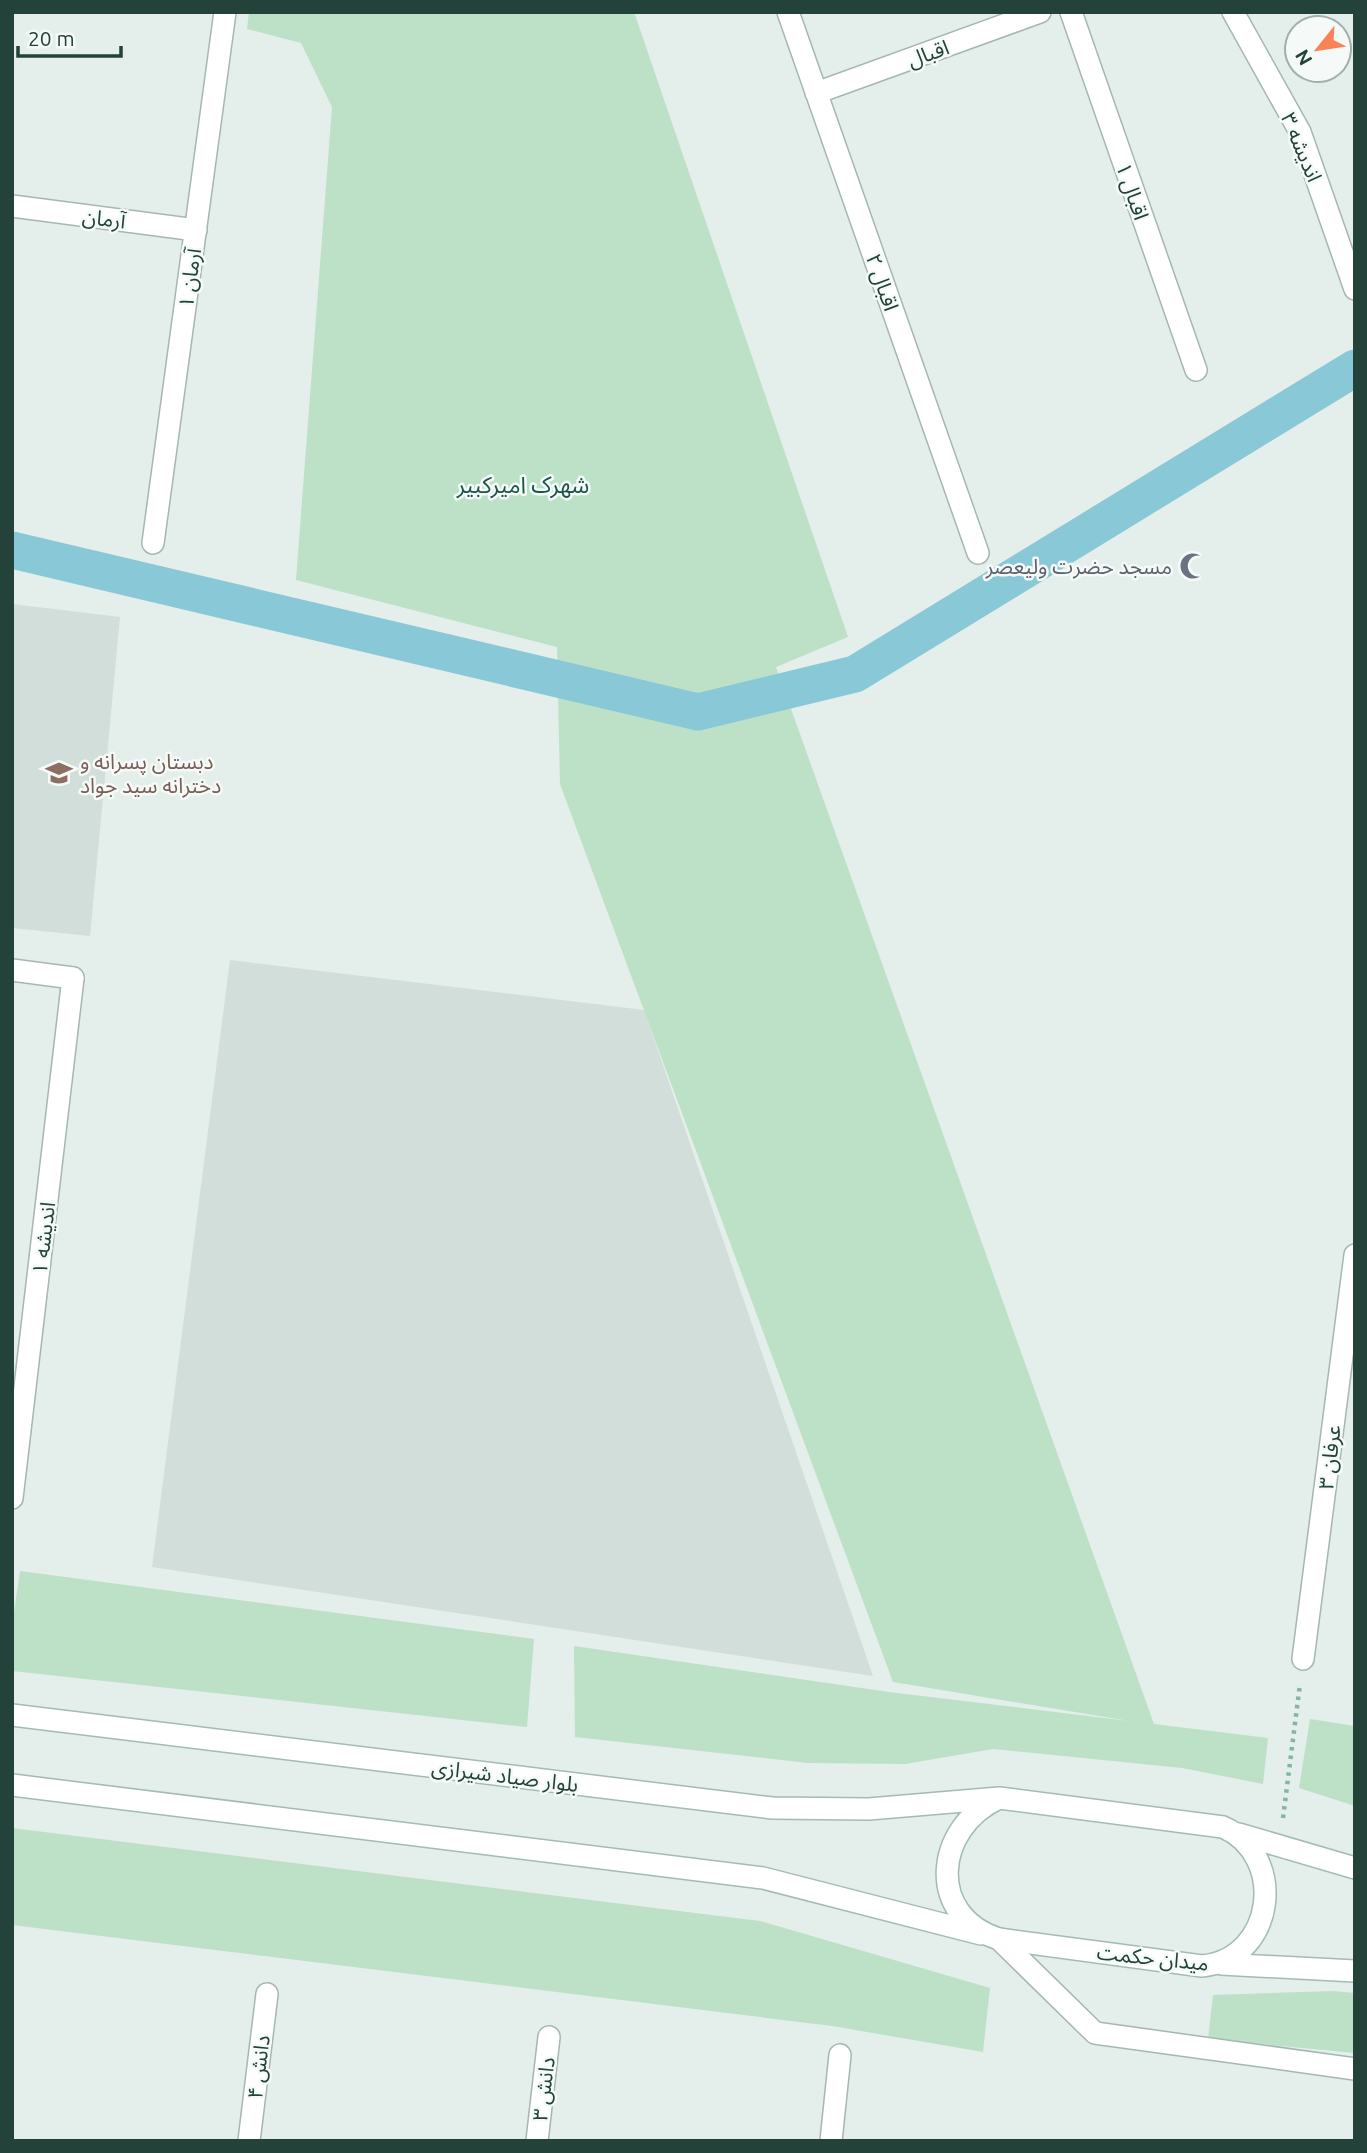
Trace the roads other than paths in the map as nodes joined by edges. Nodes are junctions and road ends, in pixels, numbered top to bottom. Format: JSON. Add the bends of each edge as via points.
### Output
{"nodes":[{"id":1,"x":225,"y":12,"type":"edge"},
{"id":2,"x":788,"y":12,"type":"edge"},
{"id":3,"x":1040,"y":12,"type":"edge"},
{"id":4,"x":1071,"y":12,"type":"edge"},
{"id":5,"x":1233,"y":12,"type":"edge"},
{"id":6,"x":816,"y":93,"type":"junction"},
{"id":7,"x":12,"y":206,"type":"edge"},
{"id":8,"x":196,"y":230,"type":"junction"},
{"id":9,"x":1355,"y":289,"type":"edge"},
{"id":10,"x":1196,"y":370,"type":"dead end"},
{"id":11,"x":153,"y":543,"type":"dead end"},
{"id":12,"x":978,"y":553,"type":"dead end"},
{"id":13,"x":12,"y":970,"type":"edge"},
{"id":14,"x":1355,"y":1255,"type":"edge"},
{"id":15,"x":12,"y":1498,"type":"edge"},
{"id":16,"x":1303,"y":1659,"type":"road end"},
{"id":17,"x":12,"y":1715,"type":"edge"},
{"id":18,"x":12,"y":1786,"type":"edge"},
{"id":19,"x":999,"y":1798,"type":"junction"},
{"id":20,"x":1239,"y":1834,"type":"junction"},
{"id":21,"x":1355,"y":1868,"type":"edge"},
{"id":22,"x":990,"y":1936,"type":"junction"},
{"id":23,"x":1221,"y":1964,"type":"junction"},
{"id":24,"x":1355,"y":1972,"type":"edge"},
{"id":25,"x":267,"y":1994,"type":"dead end"},
{"id":26,"x":549,"y":2037,"type":"dead end"},
{"id":27,"x":840,"y":2055,"type":"dead end"},
{"id":28,"x":1355,"y":2069,"type":"edge"},
{"id":29,"x":249,"y":2141,"type":"edge"},
{"id":30,"x":537,"y":2141,"type":"edge"},
{"id":31,"x":831,"y":2141,"type":"edge"}],
"edges":[{"from":1,"to":8,"type":"street","name":"آرمان ۱"},
{"from":2,"to":6,"type":"street","name":"اقبال ۲"},
{"from":3,"to":6,"type":"street","name":"اقبال"},
{"from":4,"to":10,"type":"street","name":"اقبال ۱"},
{"from":5,"to":9,"type":"street","name":"اندیشه ۳","via":[[1300,132]]},
{"from":6,"to":12,"type":"street","name":"اقبال ۲"},
{"from":7,"to":8,"type":"street","name":"آرمان"},
{"from":8,"to":11,"type":"street","name":"آرمان ۱"},
{"from":13,"to":15,"type":"street","name":"اندیشه ۱","via":[[74,978]]},
{"from":14,"to":16,"type":"street","name":"عرفان ۳"},
{"from":17,"to":19,"type":"street","name":"بلوار صیاد شیرازی","via":[[772,1808],[869,1809]]},
{"from":18,"to":22,"type":"street","via":[[763,1878]]},
{"from":19,"to":20,"type":"street","via":[[1223,1827]]},
{"from":19,"to":22,"type":"street","via":[[967,1818],[949,1851],[946,1870],[955,1906]]},
{"from":20,"to":21,"type":"street"},
{"from":20,"to":23,"type":"street","name":"میدان حکمت","via":[[1260,1866],[1264,1904],[1250,1940]]},
{"from":22,"to":23,"type":"street","name":"میدان حکمت","via":[[1202,1966]]},
{"from":22,"to":28,"type":"street","via":[[1095,2033]]},
{"from":23,"to":24,"type":"street"},
{"from":25,"to":29,"type":"street","name":"دانش ۴"},
{"from":26,"to":30,"type":"street","name":"دانش ۳"},
{"from":27,"to":31,"type":"street"}]}
